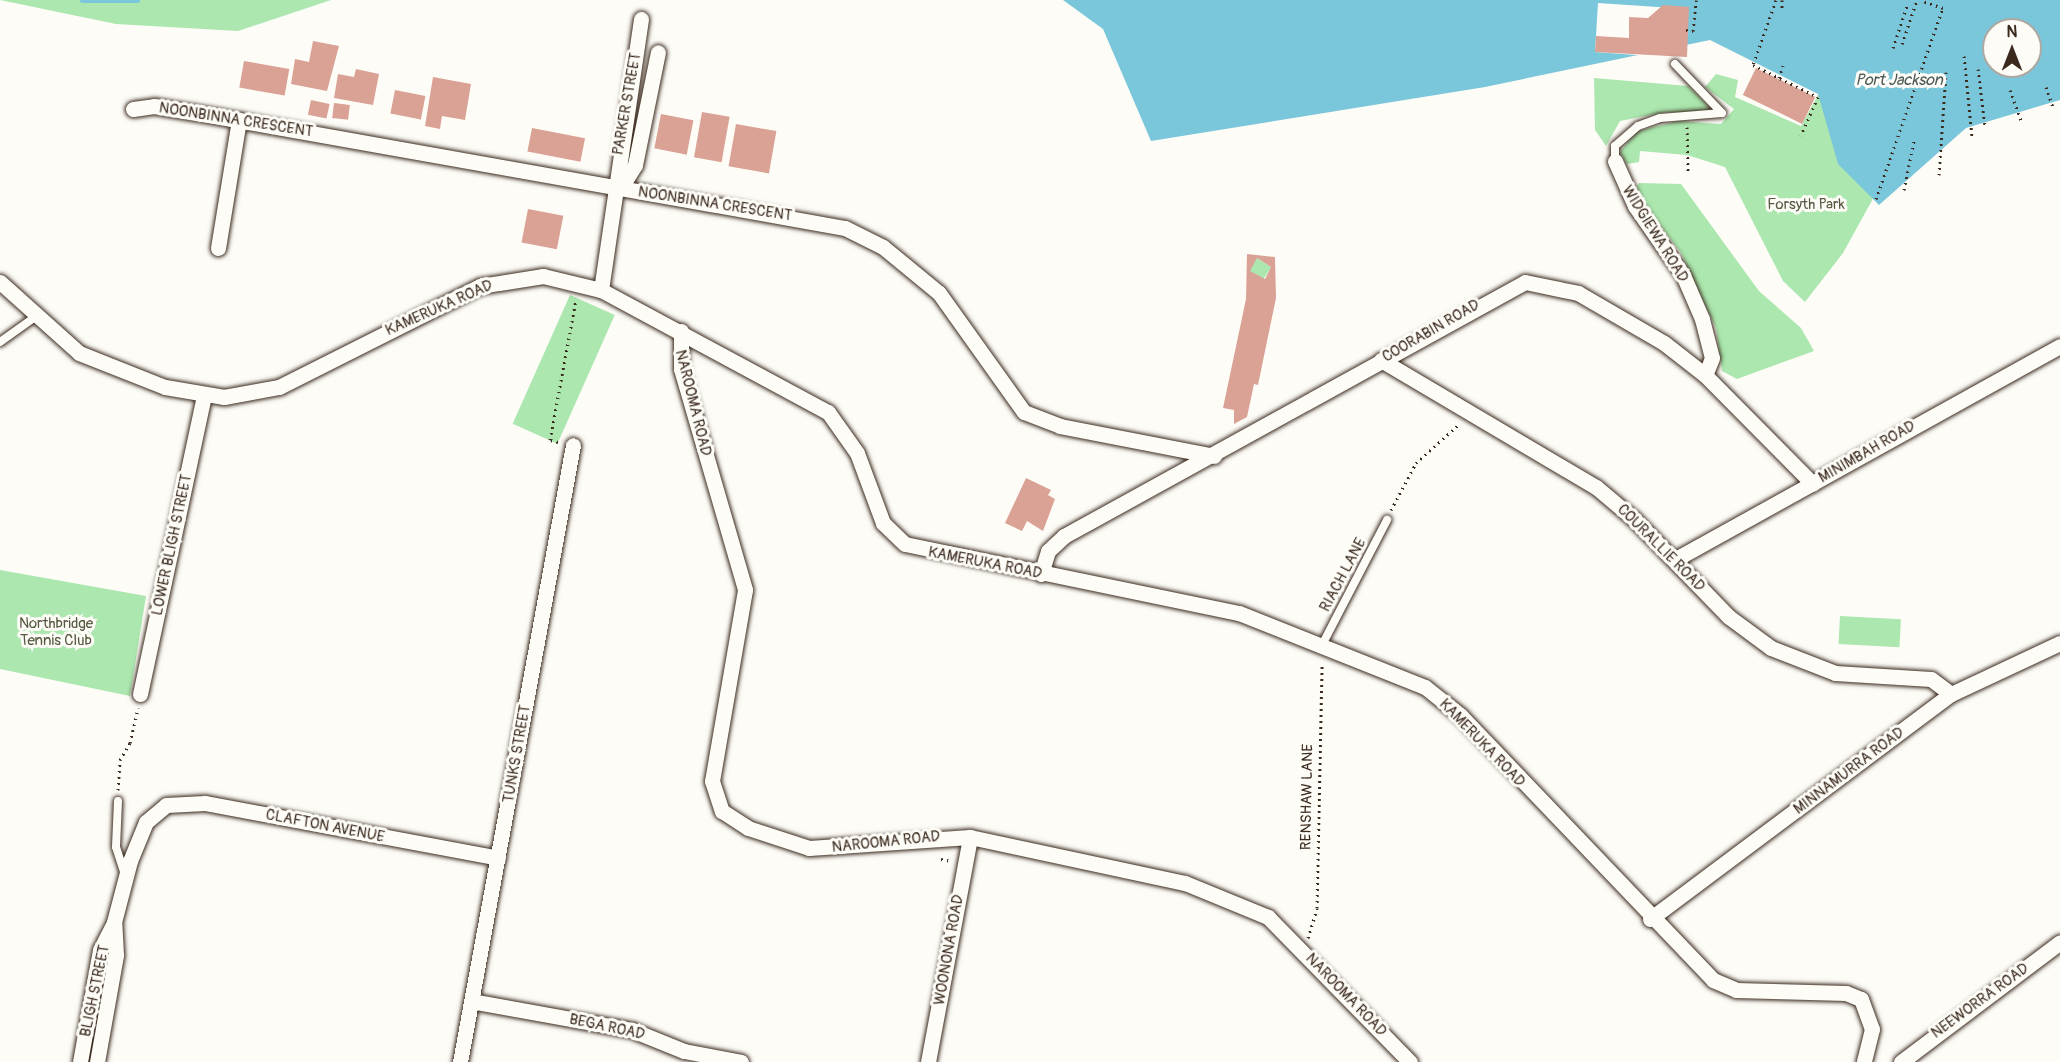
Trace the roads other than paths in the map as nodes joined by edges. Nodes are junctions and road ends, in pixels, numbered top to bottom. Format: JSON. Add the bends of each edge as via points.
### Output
{"nodes":[{"id":1,"x":641,"y":19,"type":"dead end"},
{"id":2,"x":658,"y":52,"type":"dead end"},
{"id":3,"x":1675,"y":64,"type":"dead end"},
{"id":4,"x":133,"y":109,"type":"dead end"},
{"id":5,"x":239,"y":120,"type":"junction"},
{"id":6,"x":1616,"y":161,"type":"joint"},
{"id":7,"x":620,"y":189,"type":"junction"},
{"id":8,"x":218,"y":248,"type":"dead end"},
{"id":9,"x":0,"y":282,"type":"edge"},
{"id":10,"x":601,"y":290,"type":"junction"},
{"id":11,"x":35,"y":317,"type":"junction"},
{"id":12,"x":681,"y":331,"type":"junction"},
{"id":13,"x":0,"y":342,"type":"edge"},
{"id":14,"x":2060,"y":346,"type":"edge"},
{"id":15,"x":1381,"y":360,"type":"junction"},
{"id":16,"x":1705,"y":375,"type":"junction"},
{"id":17,"x":204,"y":396,"type":"junction"},
{"id":18,"x":573,"y":445,"type":"road end"},
{"id":19,"x":1214,"y":456,"type":"junction"},
{"id":20,"x":1813,"y":484,"type":"junction"},
{"id":21,"x":1387,"y":520,"type":"road end"},
{"id":22,"x":1674,"y":560,"type":"junction"},
{"id":23,"x":1041,"y":574,"type":"junction"},
{"id":24,"x":1323,"y":643,"type":"junction"},
{"id":25,"x":2060,"y":643,"type":"edge"},
{"id":26,"x":141,"y":694,"type":"road end"},
{"id":27,"x":1951,"y":694,"type":"junction"},
{"id":28,"x":118,"y":801,"type":"road end"},
{"id":29,"x":153,"y":813,"type":"joint"},
{"id":30,"x":970,"y":837,"type":"junction"},
{"id":31,"x":498,"y":858,"type":"junction"},
{"id":32,"x":125,"y":877,"type":"junction"},
{"id":33,"x":1650,"y":919,"type":"junction"},
{"id":34,"x":114,"y":922,"type":"junction"},
{"id":35,"x":2060,"y":942,"type":"edge"},
{"id":36,"x":471,"y":1001,"type":"junction"},
{"id":37,"x":80,"y":1062,"type":"edge"},
{"id":38,"x":97,"y":1062,"type":"edge"},
{"id":39,"x":460,"y":1062,"type":"edge"},
{"id":40,"x":741,"y":1062,"type":"edge"},
{"id":41,"x":928,"y":1062,"type":"edge"},
{"id":42,"x":1410,"y":1062,"type":"edge"},
{"id":43,"x":1864,"y":1062,"type":"edge"},
{"id":44,"x":1901,"y":1062,"type":"edge"}],
"edges":[{"from":1,"to":7,"type":"street","name":"PARKER STREET","via":[[616,159]]},
{"from":2,"to":7,"type":"street","name":"PARKER STREET","via":[[635,165]]},
{"from":3,"to":6,"type":"lane","via":[[1722,109],[1718,116],[1689,116],[1638,126],[1614,146]]},
{"from":4,"to":5,"type":"street","name":"NOONBINNA CRESCENT","via":[[154,106]]},
{"from":5,"to":7,"type":"street","name":"NOONBINNA CRESCENT"},
{"from":5,"to":8,"type":"street"},
{"from":6,"to":16,"type":"street","name":"WIDGIEWA ROAD","via":[[1635,206],[1683,275],[1702,320],[1712,358]]},
{"from":7,"to":10,"type":"street","name":"PARKER STREET"},
{"from":7,"to":19,"type":"street","name":"NOONBINNA CRESCENT","via":[[855,232],[939,293],[1024,412],[1060,426]]},
{"from":9,"to":11,"type":"street","name":"KAMERUKA ROAD"},
{"from":10,"to":12,"type":"street","name":"KAMERUKA ROAD"},
{"from":10,"to":17,"type":"street","name":"KAMERUKA ROAD","via":[[543,276],[501,280],[460,295],[279,387],[244,397]]},
{"from":11,"to":13,"type":"lane"},
{"from":11,"to":17,"type":"street","name":"KAMERUKA ROAD","via":[[89,358]]},
{"from":12,"to":23,"type":"street","name":"KAMERUKA ROAD","via":[[828,412],[857,453],[883,523],[905,544]]},
{"from":12,"to":30,"type":"street","name":"NAROOMA ROAD","via":[[681,369],[745,590],[712,781],[717,805],[748,828],[809,848]]},
{"from":14,"to":20,"type":"street","name":"MINIMBAH ROAD"},
{"from":15,"to":16,"type":"street","name":"COORABIN ROAD","via":[[1504,289],[1535,282],[1567,289],[1610,309]]},
{"from":15,"to":19,"type":"street","name":"COORABIN ROAD"},
{"from":15,"to":22,"type":"street","name":"COURALLIE ROAD","via":[[1596,487]]},
{"from":16,"to":20,"type":"street","name":"COORABIN ROAD"},
{"from":17,"to":26,"type":"street","name":"LOWER BLIGH STREET"},
{"from":18,"to":31,"type":"street","name":"TUNKS STREET"},
{"from":19,"to":23,"type":"street","name":"COORABIN ROAD","via":[[1058,541]]},
{"from":20,"to":22,"type":"street","name":"MINIMBAH ROAD"},
{"from":21,"to":24,"type":"lane","name":"RIACH LANE"},
{"from":22,"to":27,"type":"street","name":"COURALLIE ROAD","via":[[1729,617],[1771,648],[1835,673],[1931,679]]},
{"from":23,"to":24,"type":"street","name":"KAMERUKA ROAD","via":[[1239,613]]},
{"from":24,"to":33,"type":"street","name":"KAMERUKA ROAD","via":[[1441,698]]},
{"from":25,"to":27,"type":"street","name":"MINNAMURRA ROAD"},
{"from":27,"to":33,"type":"street","name":"MINNAMURRA ROAD"},
{"from":28,"to":32,"type":"lane","via":[[116,847]]},
{"from":29,"to":31,"type":"street","name":"CLAFTON AVENUE","via":[[179,802],[198,802]]},
{"from":29,"to":32,"type":"street","name":"BLIGH STREET"},
{"from":30,"to":41,"type":"street","name":"WOONONA ROAD"},
{"from":30,"to":42,"type":"street","name":"NAROOMA ROAD","via":[[1185,883],[1268,918]]},
{"from":31,"to":36,"type":"street","name":"TUNKS STREET"},
{"from":32,"to":34,"type":"street","name":"BLIGH STREET"},
{"from":33,"to":43,"type":"street","name":"KAMERUKA ROAD","via":[[1700,970],[1725,986],[1845,993],[1862,999],[1872,1029]]},
{"from":34,"to":37,"type":"street","name":"BLIGH STREET","via":[[100,950]]},
{"from":34,"to":38,"type":"street","name":"BLIGH STREET","via":[[116,955]]},
{"from":35,"to":44,"type":"street","name":"NEEWORRA ROAD"},
{"from":36,"to":39,"type":"street","name":"TUNKS STREET"},
{"from":36,"to":40,"type":"street","name":"BEGA ROAD","via":[[632,1030],[684,1051]]}]}
